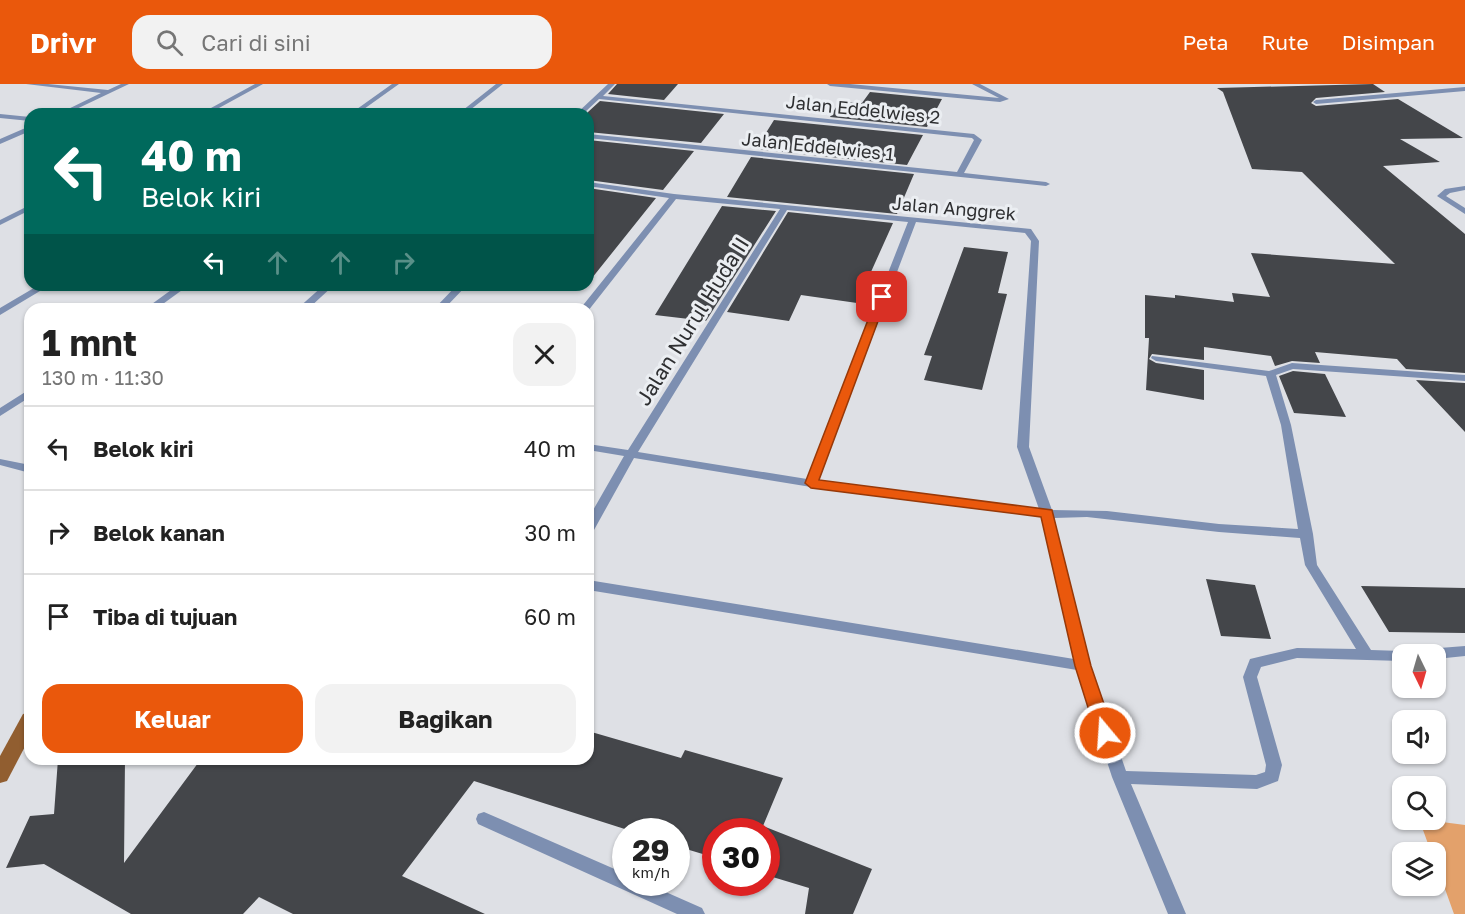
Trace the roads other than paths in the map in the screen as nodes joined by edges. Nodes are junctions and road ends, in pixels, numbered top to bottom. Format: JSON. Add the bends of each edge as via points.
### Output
{"nodes":[{"id":1,"x":29,"y":84,"type":"edge"},
{"id":2,"x":126,"y":84,"type":"edge"},
{"id":3,"x":260,"y":84,"type":"edge"},
{"id":4,"x":396,"y":84,"type":"edge"},
{"id":5,"x":500,"y":84,"type":"edge"},
{"id":6,"x":612,"y":84,"type":"edge"},
{"id":7,"x":830,"y":84,"type":"edge"},
{"id":8,"x":975,"y":84,"type":"edge"},
{"id":9,"x":1465,"y":89,"type":"edge"},
{"id":10,"x":108,"y":92,"type":"junction"},
{"id":11,"x":596,"y":97,"type":"junction"},
{"id":12,"x":1316,"y":102,"type":"dead end"},
{"id":13,"x":74,"y":108,"type":"edge"},
{"id":14,"x":214,"y":108,"type":"edge"},
{"id":15,"x":361,"y":108,"type":"edge"},
{"id":16,"x":469,"y":108,"type":"edge"},
{"id":17,"x":585,"y":108,"type":"edge"},
{"id":18,"x":0,"y":116,"type":"edge"},
{"id":19,"x":24,"y":118,"type":"edge"},
{"id":20,"x":24,"y":131,"type":"edge"},
{"id":21,"x":594,"y":137,"type":"edge"},
{"id":22,"x":0,"y":141,"type":"edge"},
{"id":23,"x":959,"y":176,"type":"junction"},
{"id":24,"x":1046,"y":184,"type":"dead end"},
{"id":25,"x":594,"y":185,"type":"edge"},
{"id":26,"x":1465,"y":189,"type":"edge"},
{"id":27,"x":674,"y":196,"type":"junction"},
{"id":28,"x":785,"y":207,"type":"junction"},
{"id":29,"x":24,"y":210,"type":"edge"},
{"id":30,"x":1465,"y":212,"type":"edge"},
{"id":31,"x":912,"y":221,"type":"junction"},
{"id":32,"x":0,"y":223,"type":"edge"},
{"id":33,"x":35,"y":291,"type":"edge"},
{"id":34,"x":176,"y":291,"type":"edge"},
{"id":35,"x":322,"y":291,"type":"edge"},
{"id":36,"x":456,"y":291,"type":"edge"},
{"id":37,"x":158,"y":303,"type":"edge"},
{"id":38,"x":309,"y":303,"type":"edge"},
{"id":39,"x":445,"y":303,"type":"edge"},
{"id":40,"x":590,"y":303,"type":"edge"},
{"id":41,"x":0,"y":312,"type":"edge"},
{"id":42,"x":1156,"y":358,"type":"dead end"},
{"id":43,"x":1270,"y":374,"type":"junction"},
{"id":44,"x":1465,"y":378,"type":"edge"},
{"id":45,"x":24,"y":396,"type":"edge"},
{"id":46,"x":0,"y":413,"type":"edge"},
{"id":47,"x":594,"y":448,"type":"edge"},
{"id":48,"x":631,"y":454,"type":"junction"},
{"id":49,"x":0,"y":462,"type":"edge"},
{"id":50,"x":24,"y":468,"type":"edge"},
{"id":51,"x":811,"y":483,"type":"junction"},
{"id":52,"x":1047,"y":514,"type":"junction"},
{"id":53,"x":594,"y":519,"type":"edge"},
{"id":54,"x":1307,"y":534,"type":"junction"},
{"id":55,"x":594,"y":586,"type":"edge"},
{"id":56,"x":1465,"y":651,"type":"edge"},
{"id":57,"x":1446,"y":652,"type":"edge"},
{"id":58,"x":1366,"y":654,"type":"junction"},
{"id":59,"x":1392,"y":655,"type":"edge"},
{"id":60,"x":1083,"y":666,"type":"junction"},
{"id":61,"x":1120,"y":777,"type":"junction"},
{"id":62,"x":484,"y":819,"type":"dead end"},
{"id":63,"x":696,"y":914,"type":"edge"},
{"id":64,"x":1177,"y":914,"type":"edge"}],
"edges":[{"from":1,"to":10,"type":"street"},
{"from":2,"to":10,"type":"street"},
{"from":3,"to":14,"type":"street"},
{"from":4,"to":15,"type":"street"},
{"from":5,"to":16,"type":"street"},
{"from":6,"to":11,"type":"street"},
{"from":7,"to":8,"type":"street","via":[[1006,98]]},
{"from":9,"to":12,"type":"street"},
{"from":10,"to":13,"type":"street"},
{"from":11,"to":17,"type":"street"},
{"from":11,"to":23,"type":"street","name":"Jalan Eddelwies 2","via":[[974,136],[978,140]]},
{"from":18,"to":19,"type":"street"},
{"from":20,"to":22,"type":"street"},
{"from":21,"to":23,"type":"street","name":"Jalan Eddelwies 1"},
{"from":23,"to":24,"type":"street","name":"Jalan Eddelwies 1"},
{"from":25,"to":27,"type":"street","name":"Jalan Anggrek"},
{"from":26,"to":30,"type":"street","via":[[1441,196]]},
{"from":27,"to":28,"type":"street","name":"Jalan Anggrek"},
{"from":27,"to":40,"type":"street"},
{"from":28,"to":31,"type":"street","name":"Jalan Anggrek"},
{"from":28,"to":48,"type":"street","name":"Jalan Nurul Huda II"},
{"from":29,"to":32,"type":"street"},
{"from":31,"to":51,"type":"street"},
{"from":31,"to":52,"type":"street","name":"Jalan Anggrek","via":[[1033,234],[1023,447]]},
{"from":33,"to":41,"type":"street"},
{"from":34,"to":37,"type":"street"},
{"from":35,"to":38,"type":"street"},
{"from":36,"to":39,"type":"street"},
{"from":42,"to":43,"type":"street"},
{"from":43,"to":44,"type":"street","via":[[1292,366]]},
{"from":43,"to":54,"type":"street","via":[[1286,425]]},
{"from":45,"to":46,"type":"street"},
{"from":47,"to":48,"type":"street"},
{"from":48,"to":51,"type":"street"},
{"from":48,"to":53,"type":"street","name":"Jalan Nurul Huda II"},
{"from":49,"to":50,"type":"street"},
{"from":51,"to":52,"type":"street"},
{"from":52,"to":54,"type":"street","via":[[1113,514],[1206,527]]},
{"from":52,"to":60,"type":"street"},
{"from":54,"to":58,"type":"street","via":[[1311,565]]},
{"from":55,"to":60,"type":"street"},
{"from":56,"to":57,"type":"street"},
{"from":58,"to":59,"type":"street"},
{"from":58,"to":61,"type":"street","via":[[1297,653],[1255,663],[1250,677],[1274,765],[1272,776],[1257,782]]},
{"from":60,"to":61,"type":"street"},
{"from":61,"to":64,"type":"street"},
{"from":62,"to":63,"type":"street"}]}
